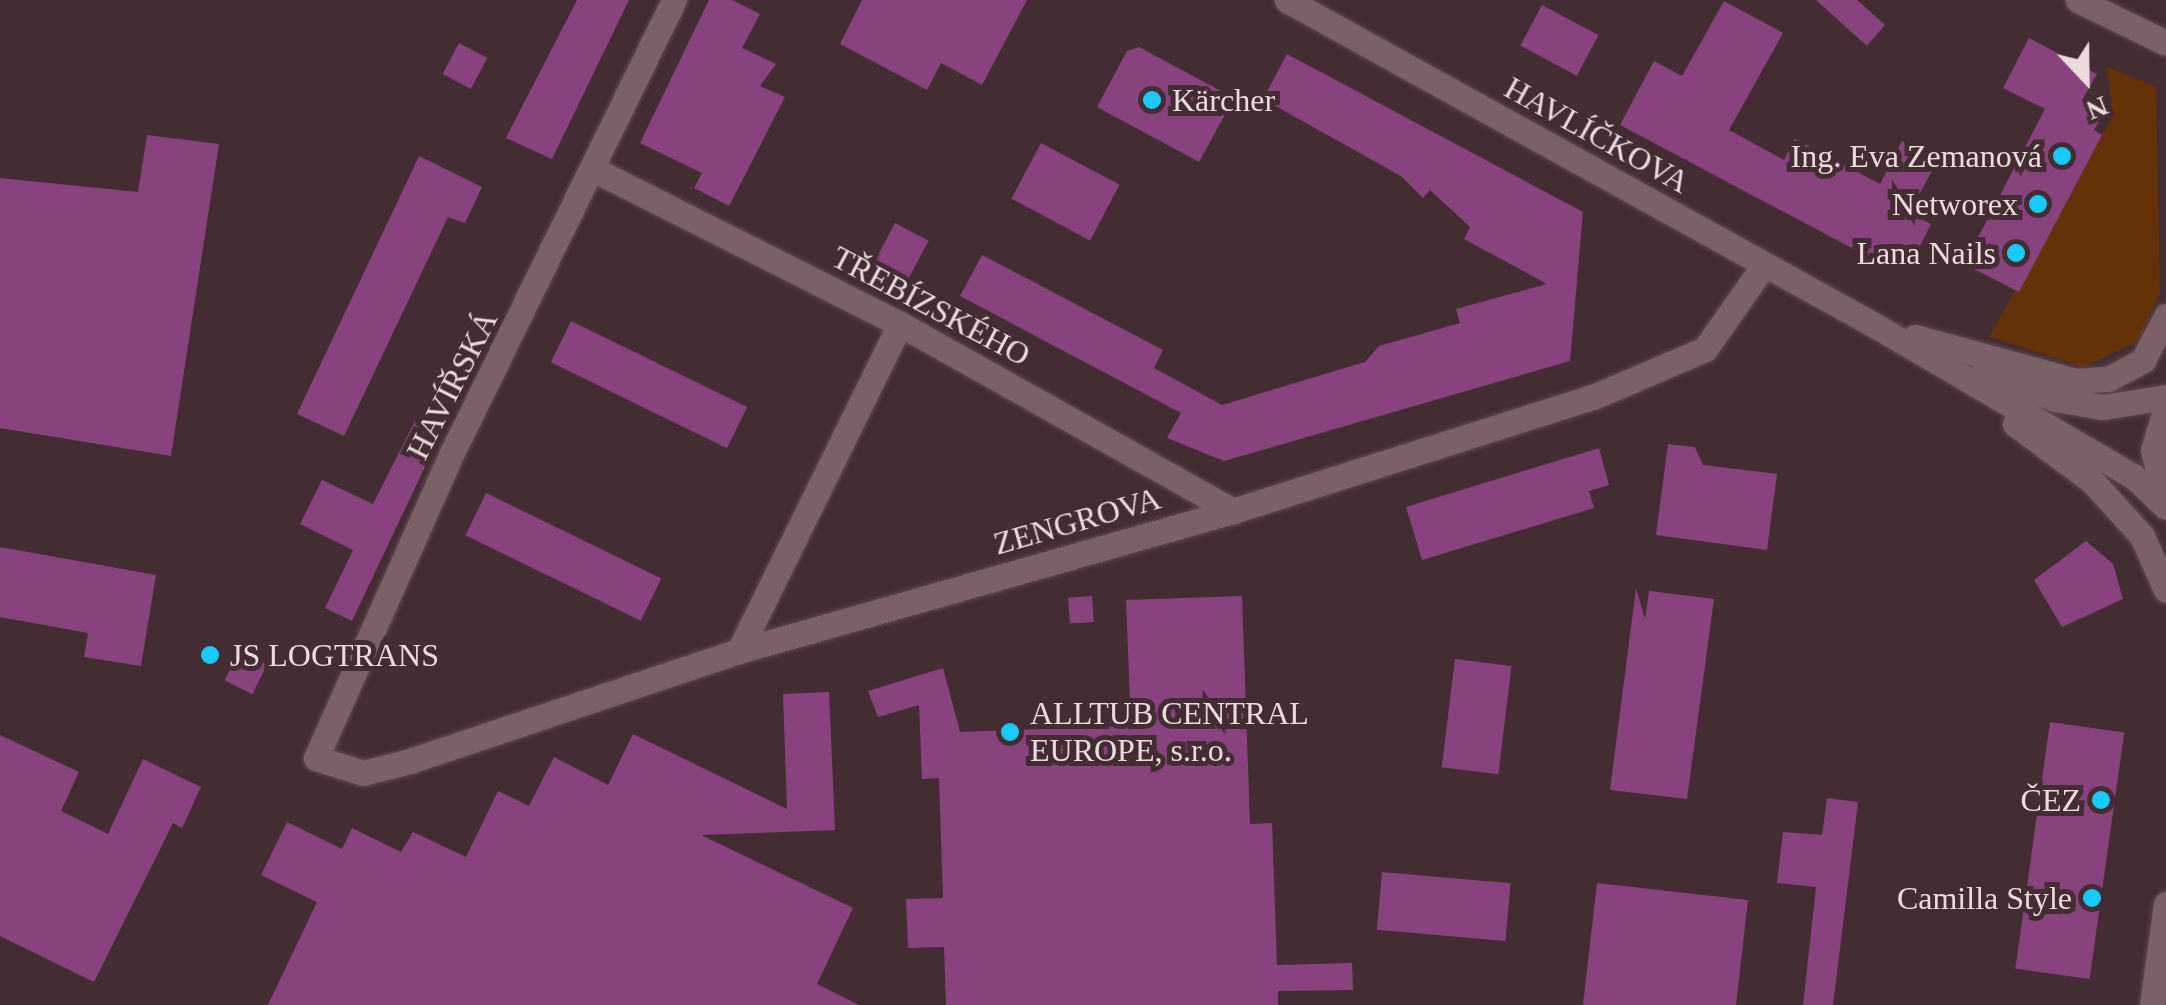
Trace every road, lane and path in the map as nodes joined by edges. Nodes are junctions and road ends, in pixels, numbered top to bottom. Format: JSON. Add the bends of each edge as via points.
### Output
{"nodes":[{"id":1,"x":674,"y":0,"type":"edge"},
{"id":2,"x":2078,"y":0,"type":"edge"},
{"id":3,"x":1304,"y":4,"type":"edge"},
{"id":4,"x":2166,"y":43,"type":"edge"},
{"id":5,"x":593,"y":168,"type":"junction"},
{"id":6,"x":1764,"y":265,"type":"junction"},
{"id":7,"x":2166,"y":316,"type":"edge"},
{"id":8,"x":900,"y":324,"type":"junction"},
{"id":9,"x":1876,"y":326,"type":"junction"},
{"id":10,"x":2166,"y":398,"type":"edge"},
{"id":11,"x":2166,"y":406,"type":"edge"},
{"id":12,"x":2166,"y":505,"type":"edge"},
{"id":13,"x":1233,"y":511,"type":"junction"},
{"id":14,"x":2166,"y":590,"type":"edge"},
{"id":15,"x":739,"y":651,"type":"junction"},
{"id":16,"x":363,"y":773,"type":"joint"},
{"id":17,"x":2166,"y":904,"type":"edge"},
{"id":18,"x":2152,"y":1005,"type":"edge"}],
"edges":[{"from":1,"to":5,"type":"street","name":"HAVÍŘSKÁ"},
{"from":2,"to":4,"type":"street"},
{"from":3,"to":6,"type":"street","name":"HAVLÍČKOVA"},
{"from":5,"to":8,"type":"street","name":"TŘEBÍZSKÉHO"},
{"from":5,"to":16,"type":"street","name":"HAVÍŘSKÁ","via":[[450,457],[316,758]]},
{"from":6,"to":9,"type":"street","name":"HAVLÍČKOVA"},
{"from":6,"to":13,"type":"street","name":"ZENGROVA","via":[[1718,336],[1679,363]]},
{"from":7,"to":9,"type":"street","via":[[2144,360],[2108,379],[2076,380]]},
{"from":8,"to":13,"type":"street","name":"TŘEBÍZSKÉHO"},
{"from":8,"to":15,"type":"street"},
{"from":9,"to":10,"type":"street","name":"HAVLÍČKOVA","via":[[2055,399],[2128,407]]},
{"from":9,"to":12,"type":"street","name":"HAVLÍČKOVA","via":[[2133,476]]},
{"from":9,"to":14,"type":"street","via":[[2092,481],[2142,536]]},
{"from":11,"to":12,"type":"street","via":[[2153,450]]},
{"from":13,"to":15,"type":"street","name":"ZENGROVA"},
{"from":15,"to":16,"type":"street","name":"ZENGROVA"},
{"from":17,"to":18,"type":"street"}]}
